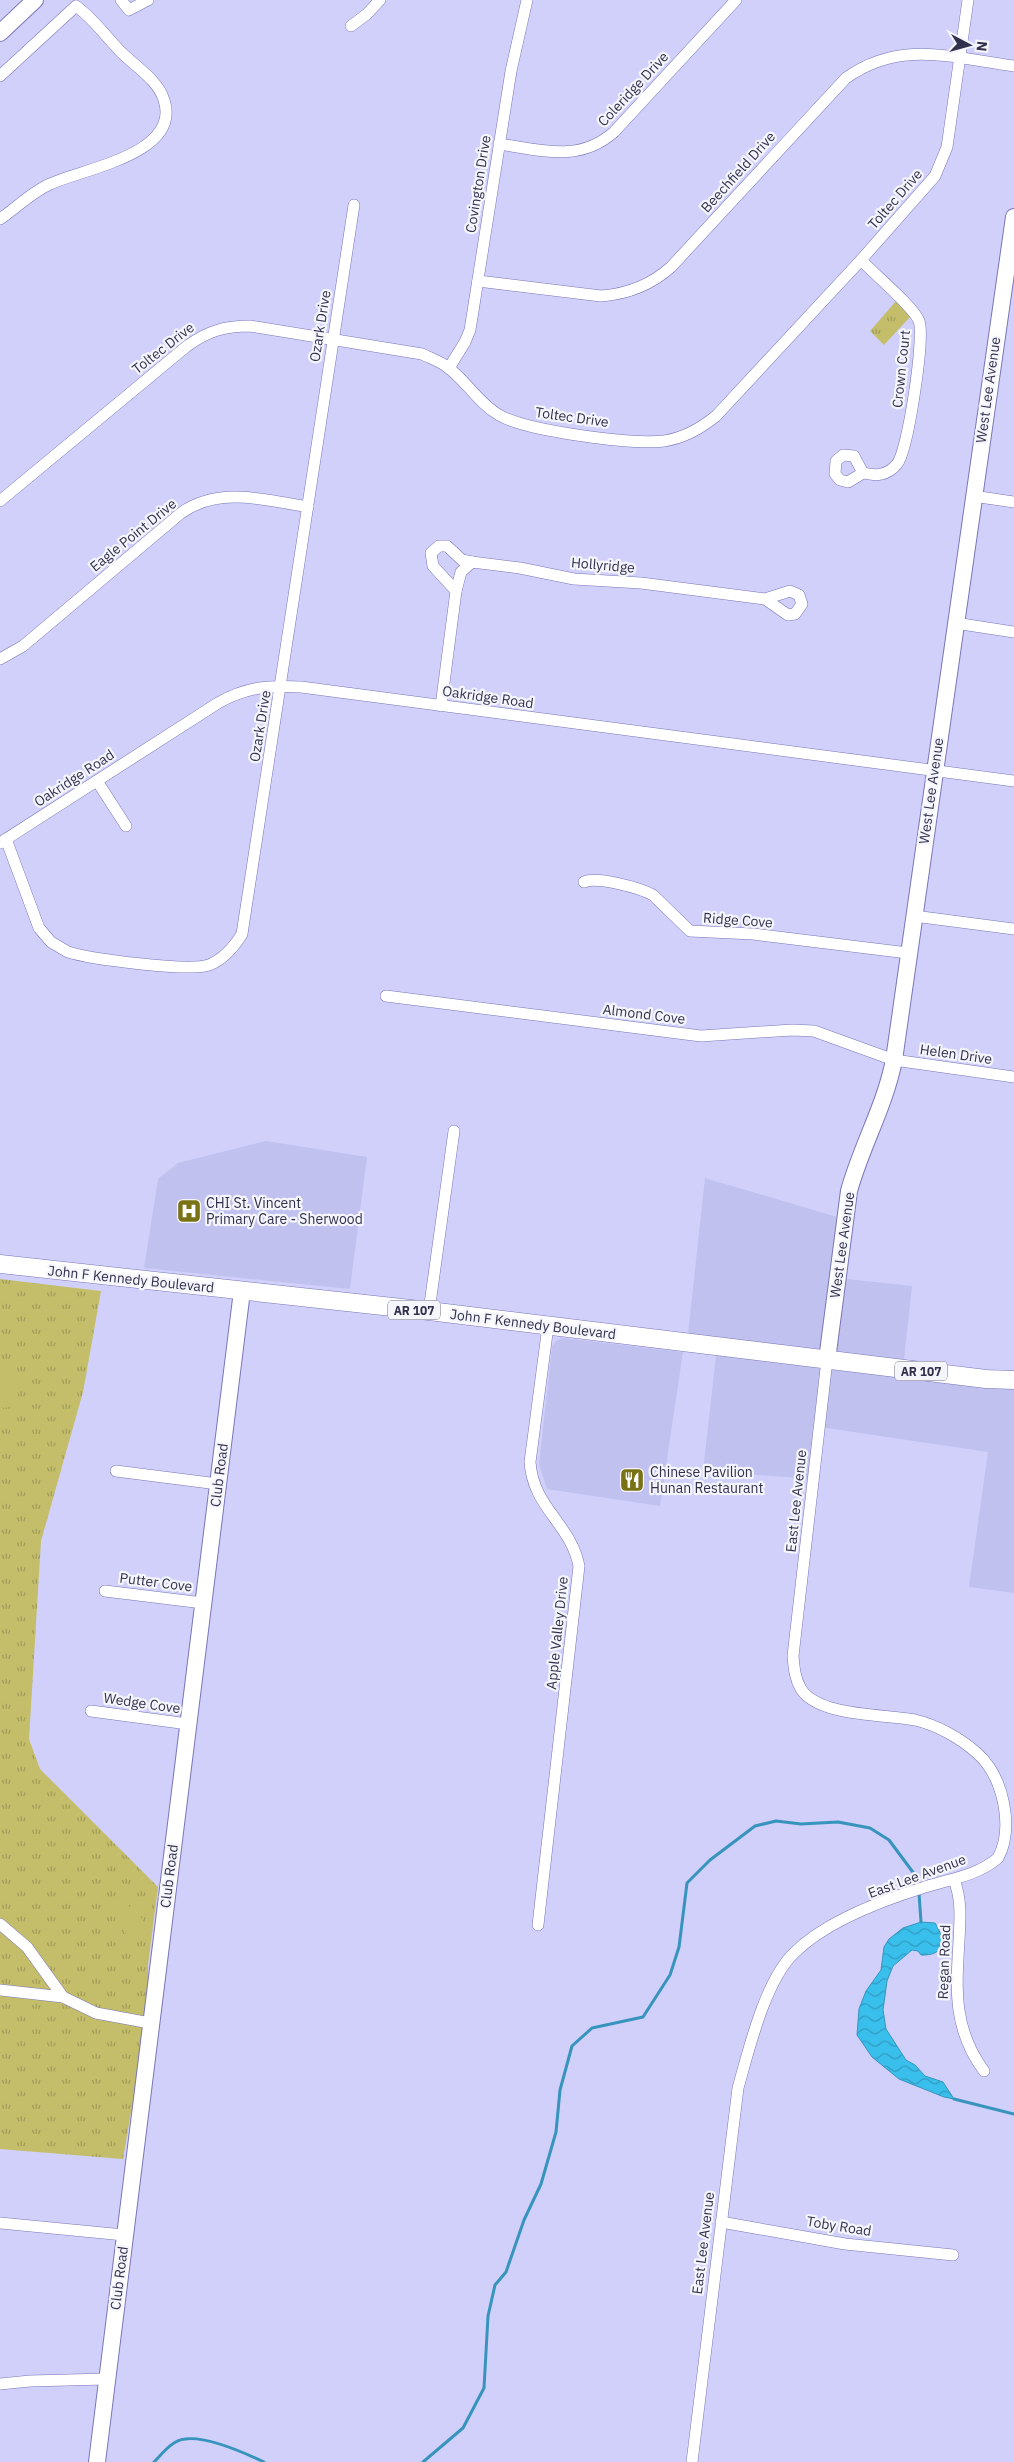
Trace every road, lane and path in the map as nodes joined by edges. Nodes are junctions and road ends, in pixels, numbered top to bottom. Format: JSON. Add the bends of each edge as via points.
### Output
{"nodes":[{"id":1,"x":36,"y":0,"type":"edge"},
{"id":2,"x":64,"y":0,"type":"edge"},
{"id":3,"x":121,"y":0,"type":"edge"},
{"id":4,"x":148,"y":0,"type":"edge"},
{"id":5,"x":380,"y":0,"type":"edge"},
{"id":6,"x":527,"y":0,"type":"edge"},
{"id":7,"x":736,"y":0,"type":"edge"},
{"id":8,"x":968,"y":0,"type":"edge"},
{"id":9,"x":76,"y":4,"type":"edge"},
{"id":10,"x":351,"y":26,"type":"dead end"},
{"id":11,"x":0,"y":33,"type":"edge"},
{"id":12,"x":959,"y":59,"type":"junction"},
{"id":13,"x":1014,"y":66,"type":"edge"},
{"id":14,"x":0,"y":76,"type":"edge"},
{"id":15,"x":499,"y":144,"type":"junction"},
{"id":16,"x":354,"y":205,"type":"dead end"},
{"id":17,"x":1014,"y":217,"type":"edge"},
{"id":18,"x":0,"y":219,"type":"edge"},
{"id":19,"x":862,"y":260,"type":"junction"},
{"id":20,"x":478,"y":282,"type":"junction"},
{"id":21,"x":334,"y":339,"type":"junction"},
{"id":22,"x":449,"y":368,"type":"junction"},
{"id":23,"x":863,"y":474,"type":"dead end"},
{"id":24,"x":974,"y":496,"type":"junction"},
{"id":25,"x":0,"y":501,"type":"edge"},
{"id":26,"x":1014,"y":502,"type":"edge"},
{"id":27,"x":308,"y":507,"type":"junction"},
{"id":28,"x":472,"y":562,"type":"junction"},
{"id":29,"x":456,"y":591,"type":"junction"},
{"id":30,"x":765,"y":599,"type":"dead end"},
{"id":31,"x":955,"y":623,"type":"junction"},
{"id":32,"x":1014,"y":632,"type":"edge"},
{"id":33,"x":0,"y":659,"type":"edge"},
{"id":34,"x":281,"y":686,"type":"junction"},
{"id":35,"x":441,"y":706,"type":"junction"},
{"id":36,"x":935,"y":770,"type":"junction"},
{"id":37,"x":97,"y":781,"type":"junction"},
{"id":38,"x":1014,"y":781,"type":"edge"},
{"id":39,"x":126,"y":826,"type":"dead end"},
{"id":40,"x":3,"y":841,"type":"edge"},
{"id":41,"x":584,"y":882,"type":"dead end"},
{"id":42,"x":914,"y":916,"type":"junction"},
{"id":43,"x":1014,"y":929,"type":"edge"},
{"id":44,"x":908,"y":953,"type":"junction"},
{"id":45,"x":386,"y":996,"type":"dead end"},
{"id":46,"x":894,"y":1060,"type":"junction"},
{"id":47,"x":1014,"y":1077,"type":"edge"},
{"id":48,"x":454,"y":1131,"type":"dead end"},
{"id":49,"x":0,"y":1264,"type":"edge"},
{"id":50,"x":242,"y":1291,"type":"junction"},
{"id":51,"x":429,"y":1311,"type":"junction"},
{"id":52,"x":548,"y":1326,"type":"junction"},
{"id":53,"x":827,"y":1360,"type":"junction"},
{"id":54,"x":1014,"y":1380,"type":"edge"},
{"id":55,"x":116,"y":1471,"type":"dead end"},
{"id":56,"x":218,"y":1484,"type":"junction"},
{"id":57,"x":105,"y":1590,"type":"dead end"},
{"id":58,"x":203,"y":1603,"type":"junction"},
{"id":59,"x":91,"y":1711,"type":"dead end"},
{"id":60,"x":188,"y":1724,"type":"junction"},
{"id":61,"x":1012,"y":1840,"type":"edge"},
{"id":62,"x":954,"y":1880,"type":"junction"},
{"id":63,"x":0,"y":1924,"type":"edge"},
{"id":64,"x":538,"y":1926,"type":"dead end"},
{"id":65,"x":0,"y":1990,"type":"edge"},
{"id":66,"x":64,"y":1997,"type":"junction"},
{"id":67,"x":150,"y":2023,"type":"junction"},
{"id":68,"x":984,"y":2071,"type":"dead end"},
{"id":69,"x":721,"y":2222,"type":"junction"},
{"id":70,"x":0,"y":2224,"type":"edge"},
{"id":71,"x":124,"y":2235,"type":"junction"},
{"id":72,"x":953,"y":2255,"type":"dead end"},
{"id":73,"x":106,"y":2379,"type":"junction"},
{"id":74,"x":0,"y":2384,"type":"edge"},
{"id":75,"x":97,"y":2462,"type":"edge"},
{"id":76,"x":692,"y":2462,"type":"edge"}],
"edges":[{"from":1,"to":11,"type":"street"},
{"from":2,"to":9,"type":"street"},
{"from":3,"to":4,"type":"street","via":[[129,10]]},
{"from":5,"to":10,"type":"street"},
{"from":6,"to":15,"type":"street","name":"Covington Drive"},
{"from":7,"to":15,"type":"street","name":"Coleridge Drive","via":[[614,132],[598,145],[569,152]]},
{"from":8,"to":12,"type":"street","name":"Toltec Drive"},
{"from":9,"to":14,"type":"street"},
{"from":9,"to":18,"type":"street","via":[[153,82],[164,100],[162,126],[158,136],[141,151],[48,184]]},
{"from":12,"to":13,"type":"street","name":"Beechfield Drive"},
{"from":12,"to":19,"type":"street","name":"Toltec Drive","via":[[942,163],[927,187]]},
{"from":12,"to":20,"type":"street","name":"Beechfield Drive","via":[[916,53],[892,56],[858,69],[846,78],[671,267],[642,286],[601,296]]},
{"from":15,"to":20,"type":"street","name":"Covington Drive"},
{"from":16,"to":21,"type":"street","name":"Ozark Drive"},
{"from":17,"to":24,"type":"street","name":"West Lee Avenue"},
{"from":19,"to":22,"type":"street","name":"Toltec Drive","via":[[716,416],[700,429],[681,437],[650,442],[522,425],[490,409]]},
{"from":19,"to":23,"type":"street","name":"Crown Court","via":[[917,317],[921,331],[912,408],[902,457],[884,474]]},
{"from":20,"to":22,"type":"street","name":"Covington Drive","via":[[466,342]]},
{"from":21,"to":22,"type":"street","name":"Toltec Drive","via":[[409,350]]},
{"from":21,"to":25,"type":"street","name":"Toltec Drive","via":[[250,326],[232,326],[209,332],[187,346]]},
{"from":21,"to":27,"type":"street","name":"Ozark Drive"},
{"from":24,"to":26,"type":"street"},
{"from":24,"to":31,"type":"street","name":"West Lee Avenue"},
{"from":27,"to":33,"type":"street","name":"Eagle Point Drive","via":[[234,497],[200,502],[181,513],[23,646]]},
{"from":27,"to":34,"type":"street","name":"Ozark Drive"},
{"from":28,"to":29,"type":"street","via":[[462,572]]},
{"from":28,"to":29,"type":"street","via":[[462,560],[447,546],[439,546],[431,553],[433,566]]},
{"from":28,"to":30,"type":"street","name":"Hollyridge","via":[[574,579],[641,583]]},
{"from":29,"to":35,"type":"street"},
{"from":31,"to":32,"type":"street"},
{"from":31,"to":36,"type":"street","name":"West Lee Avenue"},
{"from":34,"to":35,"type":"street","name":"Oakridge Road"},
{"from":34,"to":37,"type":"street","name":"Oakridge Road","via":[[256,687],[233,694]]},
{"from":34,"to":40,"type":"street","name":"Ozark Drive","via":[[245,923],[238,941],[217,961],[190,969],[76,954],[57,946],[37,923]]},
{"from":35,"to":36,"type":"street","name":"Oakridge Road"},
{"from":36,"to":38,"type":"street","name":"Oakridge Road"},
{"from":36,"to":42,"type":"street","name":"West Lee Avenue"},
{"from":37,"to":39,"type":"street"},
{"from":37,"to":40,"type":"street","name":"Oakridge Road"},
{"from":41,"to":44,"type":"street","name":"Ridge Cove","via":[[607,882],[647,891],[690,931],[753,934]]},
{"from":42,"to":43,"type":"street"},
{"from":42,"to":44,"type":"street","name":"West Lee Avenue"},
{"from":44,"to":46,"type":"street","name":"West Lee Avenue"},
{"from":45,"to":46,"type":"street","name":"Almond Cove","via":[[701,1036],[814,1031]]},
{"from":46,"to":47,"type":"street","name":"Helen Drive"},
{"from":46,"to":53,"type":"street","name":"West Lee Avenue","via":[[890,1081],[849,1191]]},
{"from":48,"to":51,"type":"street"},
{"from":49,"to":50,"type":"main road","name":"John F Kennedy Boulevard","number":"AR 107"},
{"from":50,"to":51,"type":"main road","name":"John F Kennedy Boulevard","number":"AR 107"},
{"from":50,"to":56,"type":"street","name":"Club Road"},
{"from":51,"to":52,"type":"main road","name":"John F Kennedy Boulevard","number":"AR 107"},
{"from":52,"to":53,"type":"main road","name":"John F Kennedy Boulevard","number":"AR 107"},
{"from":52,"to":64,"type":"street","name":"Apple Valley Drive","via":[[531,1472],[543,1505],[571,1541],[579,1566]]},
{"from":53,"to":54,"type":"main road","number":"AR 107"},
{"from":53,"to":61,"type":"street","name":"East Lee Avenue","via":[[794,1656],[796,1678],[807,1696],[823,1706],[927,1724],[946,1731],[975,1751],[995,1771],[1009,1798],[1013,1814]]},
{"from":55,"to":56,"type":"street"},
{"from":56,"to":58,"type":"street","name":"Club Road"},
{"from":57,"to":58,"type":"street","name":"Putter Cove"},
{"from":58,"to":60,"type":"street","name":"Club Road"},
{"from":59,"to":60,"type":"street","name":"Wedge Cove"},
{"from":60,"to":67,"type":"street","name":"Club Road"},
{"from":61,"to":62,"type":"street","name":"East Lee Avenue","via":[[997,1859]]},
{"from":62,"to":68,"type":"street","name":"Regan Road","via":[[961,1910],[956,1989],[959,2020],[970,2049]]},
{"from":62,"to":69,"type":"street","name":"East Lee Avenue","via":[[884,1901],[817,1935],[794,1952],[774,1980],[738,2088]]},
{"from":63,"to":66,"type":"street","via":[[27,1947]]},
{"from":65,"to":66,"type":"street"},
{"from":66,"to":67,"type":"street","via":[[96,2013]]},
{"from":67,"to":71,"type":"street","name":"Club Road"},
{"from":69,"to":72,"type":"street","name":"Toby Road","via":[[845,2244]]},
{"from":69,"to":76,"type":"street","name":"East Lee Avenue"},
{"from":70,"to":71,"type":"street"},
{"from":71,"to":73,"type":"street","name":"Club Road"},
{"from":73,"to":74,"type":"street"},
{"from":73,"to":75,"type":"street","name":"Club Road"}]}
